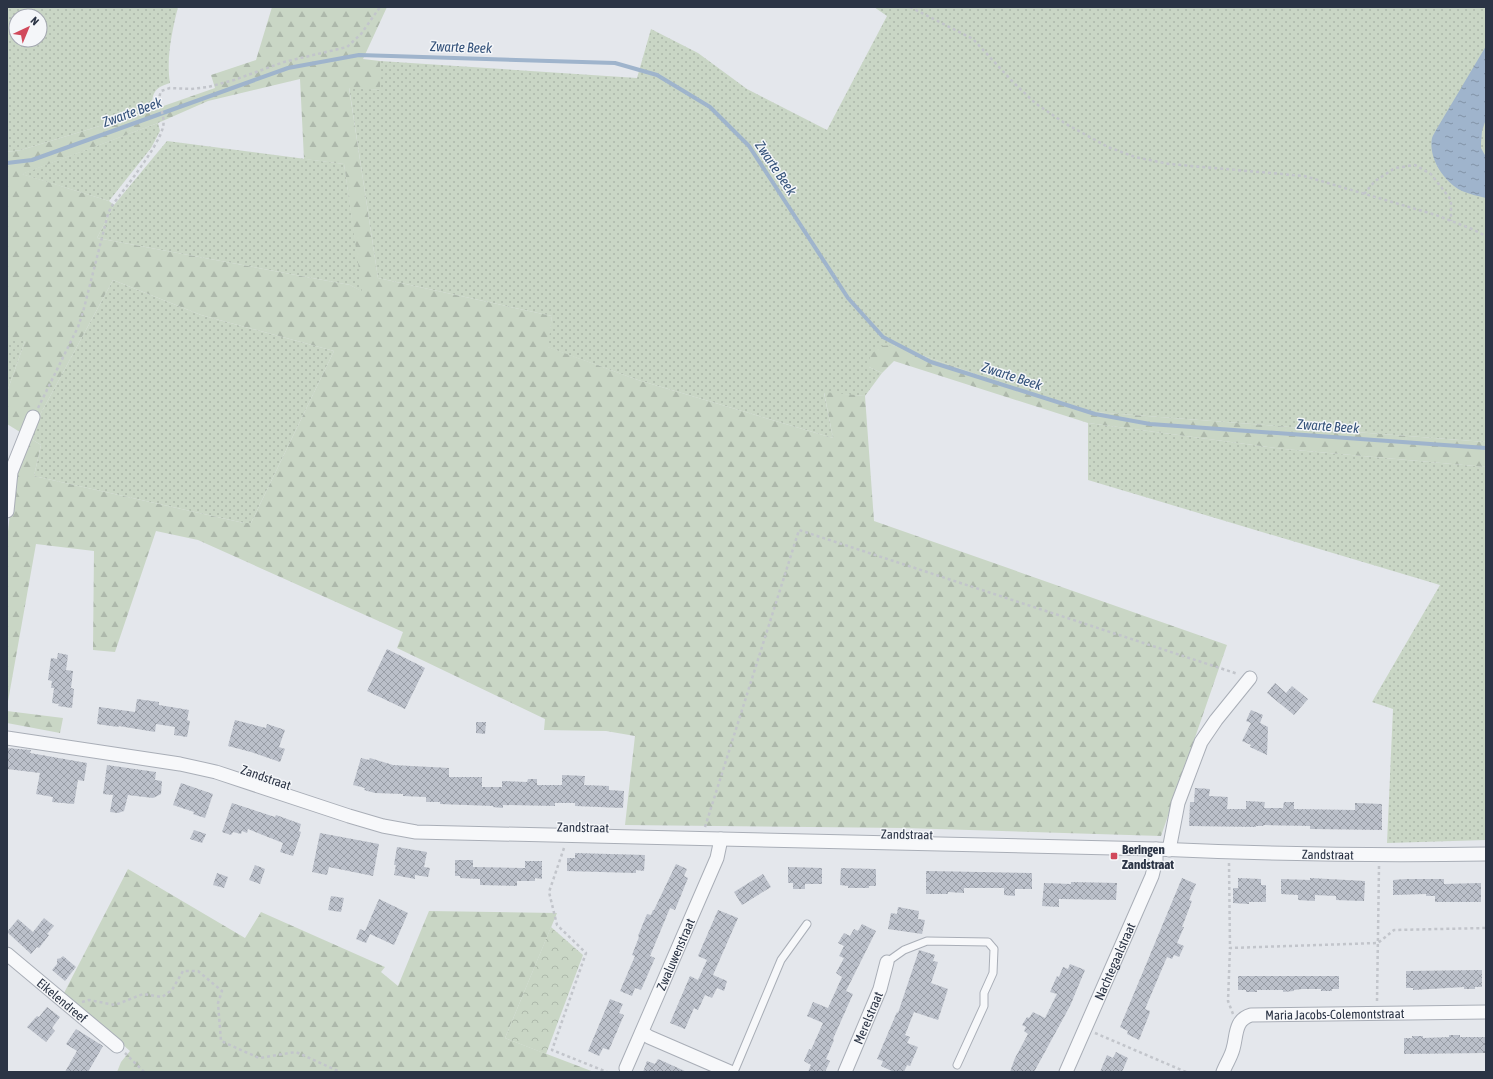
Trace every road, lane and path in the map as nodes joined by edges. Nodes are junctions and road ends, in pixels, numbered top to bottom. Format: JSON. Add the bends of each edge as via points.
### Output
{"nodes":[{"id":1,"x":380,"y":7,"type":"edge"},
{"id":2,"x":910,"y":7,"type":"edge"},
{"id":3,"x":1364,"y":194,"type":"junction"},
{"id":4,"x":1452,"y":221,"type":"junction"},
{"id":5,"x":1486,"y":236,"type":"edge"},
{"id":6,"x":33,"y":417,"type":"joint"},
{"id":7,"x":7,"y":511,"type":"edge"},
{"id":8,"x":1250,"y":678,"type":"joint"},
{"id":9,"x":7,"y":738,"type":"edge"},
{"id":10,"x":709,"y":829,"type":"dead end"},
{"id":11,"x":568,"y":836,"type":"junction"},
{"id":12,"x":721,"y":839,"type":"junction"},
{"id":13,"x":1156,"y":849,"type":"junction"},
{"id":14,"x":1169,"y":850,"type":"junction"},
{"id":15,"x":1229,"y":852,"type":"junction"},
{"id":16,"x":1486,"y":854,"type":"edge"},
{"id":17,"x":1380,"y":856,"type":"junction"},
{"id":18,"x":807,"y":924,"type":"dead end"},
{"id":19,"x":1486,"y":928,"type":"edge"},
{"id":20,"x":1378,"y":943,"type":"junction"},
{"id":21,"x":1230,"y":948,"type":"junction"},
{"id":22,"x":7,"y":954,"type":"edge"},
{"id":23,"x":887,"y":962,"type":"joint"},
{"id":24,"x":68,"y":1005,"type":"junction"},
{"id":25,"x":1486,"y":1012,"type":"edge"},
{"id":26,"x":1377,"y":1014,"type":"junction"},
{"id":27,"x":1238,"y":1025,"type":"junction"},
{"id":28,"x":1085,"y":1028,"type":"junction"},
{"id":29,"x":642,"y":1032,"type":"junction"},
{"id":30,"x":117,"y":1046,"type":"joint"},
{"id":31,"x":957,"y":1065,"type":"dead end"},
{"id":32,"x":626,"y":1068,"type":"dead end"},
{"id":33,"x":144,"y":1072,"type":"edge"},
{"id":34,"x":340,"y":1072,"type":"edge"},
{"id":35,"x":607,"y":1072,"type":"edge"},
{"id":36,"x":730,"y":1072,"type":"edge"},
{"id":37,"x":734,"y":1072,"type":"edge"},
{"id":38,"x":845,"y":1072,"type":"edge"},
{"id":39,"x":1066,"y":1072,"type":"edge"},
{"id":40,"x":1186,"y":1072,"type":"edge"},
{"id":41,"x":1223,"y":1072,"type":"edge"}],
"edges":[{"from":1,"to":6,"type":"path","via":[[361,34],[347,47],[284,62],[208,87],[170,88],[161,91],[158,97],[164,119],[163,128],[158,140],[111,207],[78,327]]},
{"from":2,"to":3,"type":"path","via":[[973,39],[1035,103],[1108,147],[1169,164],[1304,176]]},
{"from":3,"to":4,"type":"path"},
{"from":3,"to":4,"type":"path","via":[[1375,181],[1394,168],[1415,165],[1431,174],[1451,200]]},
{"from":4,"to":5,"type":"path"},
{"from":6,"to":7,"type":"street","via":[[12,472]]},
{"from":8,"to":10,"type":"path","via":[[799,530],[704,829]]},
{"from":8,"to":14,"type":"street","via":[[1201,742],[1178,803]]},
{"from":9,"to":11,"type":"street","name":"Zandstraat","via":[[180,764],[216,772],[349,816],[416,832]]},
{"from":11,"to":12,"type":"street","name":"Zandstraat"},
{"from":11,"to":35,"type":"path","via":[[549,892],[557,925],[586,954],[552,1050]]},
{"from":12,"to":13,"type":"street","name":"Zandstraat"},
{"from":12,"to":29,"type":"street","name":"Zwaluwenstraat","via":[[717,858]]},
{"from":13,"to":14,"type":"street","name":"Zandstraat"},
{"from":13,"to":28,"type":"street","name":"Nachtegaalstraat","via":[[1152,876]]},
{"from":14,"to":15,"type":"street","name":"Zandstraat"},
{"from":15,"to":17,"type":"street","name":"Zandstraat"},
{"from":15,"to":21,"type":"path"},
{"from":16,"to":17,"type":"street","name":"Zandstraat"},
{"from":17,"to":20,"type":"path"},
{"from":18,"to":37,"type":"lane","via":[[781,960]]},
{"from":19,"to":20,"type":"path","via":[[1394,930]]},
{"from":20,"to":21,"type":"path"},
{"from":20,"to":26,"type":"path"},
{"from":21,"to":27,"type":"path","via":[[1228,1001]]},
{"from":22,"to":24,"type":"street","name":"Eikelendreef"},
{"from":23,"to":31,"type":"lane","via":[[904,950],[927,941],[988,942],[994,949],[993,973],[984,993],[984,1006]]},
{"from":23,"to":38,"type":"street","name":"Merelstraat","via":[[880,989]]},
{"from":24,"to":30,"type":"street","name":"Eikelendreef"},
{"from":24,"to":34,"type":"path","via":[[89,1000],[116,1005],[143,994],[162,997],[172,990],[183,971],[198,971],[222,991],[218,1003],[221,1041],[259,1058],[296,1052]]},
{"from":25,"to":26,"type":"street","name":"Maria Jacobs-Colemontstraat"},
{"from":26,"to":27,"type":"street","name":"Maria Jacobs-Colemontstraat","via":[[1251,1015]]},
{"from":27,"to":41,"type":"street","via":[[1233,1050]]},
{"from":28,"to":39,"type":"street","name":"Nachtegaalstraat"},
{"from":28,"to":40,"type":"path"},
{"from":29,"to":32,"type":"street","name":"Zwaluwenstraat"},
{"from":29,"to":36,"type":"street"},
{"from":30,"to":33,"type":"path"}]}
